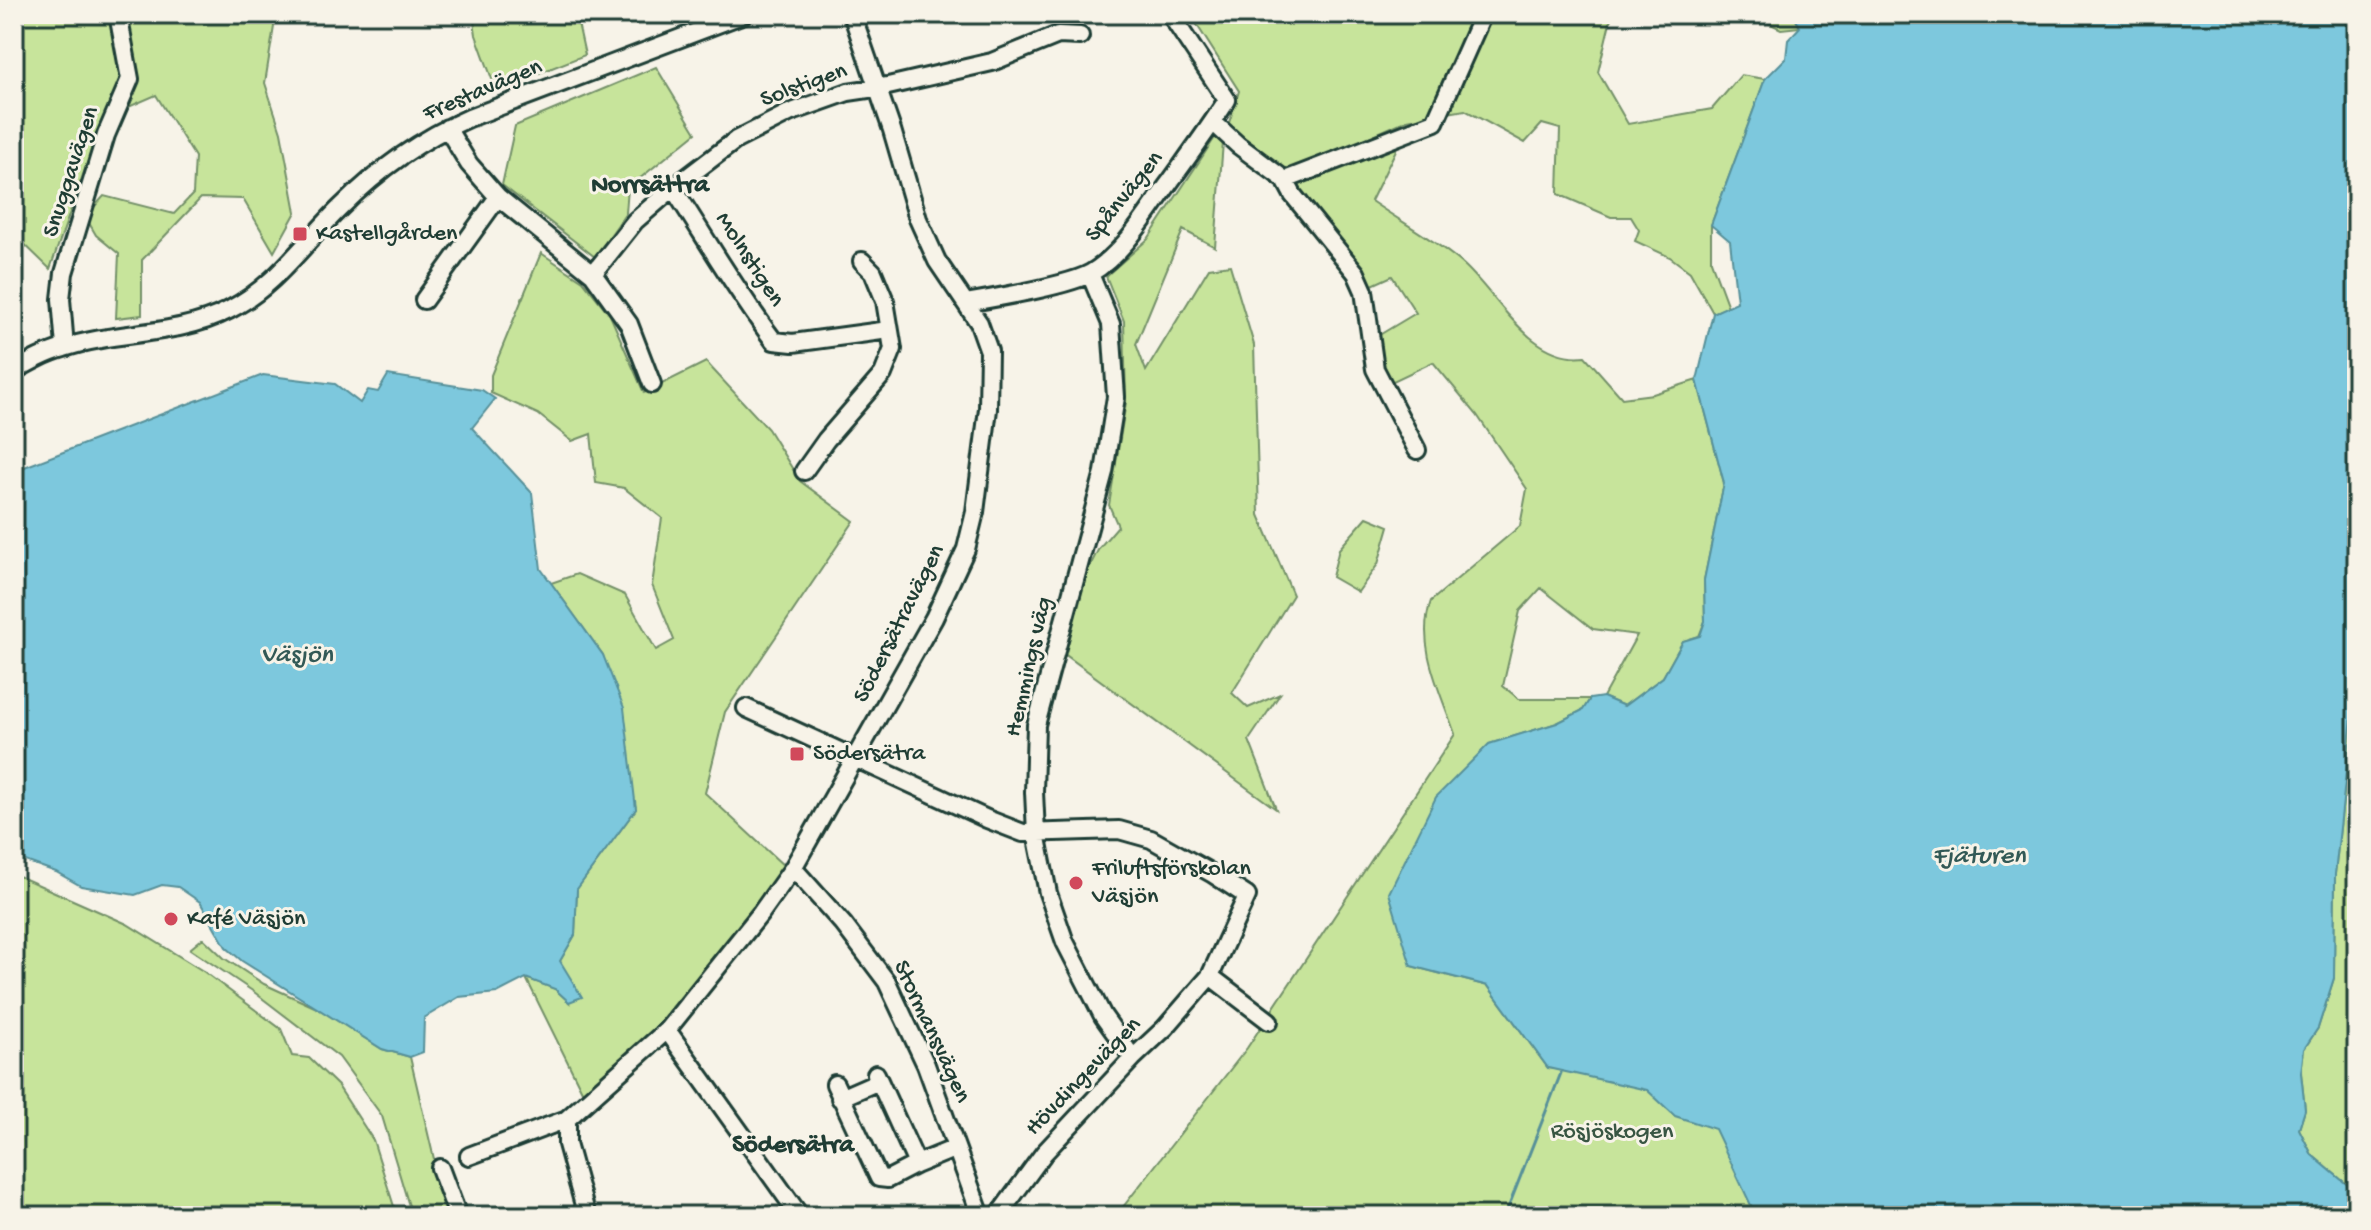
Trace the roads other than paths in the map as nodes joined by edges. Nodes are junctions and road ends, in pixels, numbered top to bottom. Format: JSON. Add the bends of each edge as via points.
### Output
{"nodes":[{"id":1,"x":118,"y":14,"type":"edge"},
{"id":2,"x":744,"y":14,"type":"edge"},
{"id":3,"x":852,"y":14,"type":"edge"},
{"id":4,"x":1170,"y":14,"type":"edge"},
{"id":5,"x":1483,"y":14,"type":"edge"},
{"id":6,"x":1080,"y":36,"type":"dead end"},
{"id":7,"x":877,"y":87,"type":"junction"},
{"id":8,"x":1213,"y":122,"type":"junction"},
{"id":9,"x":447,"y":128,"type":"junction"},
{"id":10,"x":1285,"y":180,"type":"junction"},
{"id":11,"x":673,"y":188,"type":"junction"},
{"id":12,"x":498,"y":197,"type":"junction"},
{"id":13,"x":862,"y":261,"type":"dead end"},
{"id":14,"x":593,"y":274,"type":"junction"},
{"id":15,"x":1090,"y":274,"type":"junction"},
{"id":16,"x":424,"y":300,"type":"dead end"},
{"id":17,"x":966,"y":303,"type":"junction"},
{"id":18,"x":889,"y":330,"type":"junction"},
{"id":19,"x":65,"y":347,"type":"junction"},
{"id":20,"x":14,"y":371,"type":"edge"},
{"id":21,"x":652,"y":384,"type":"dead end"},
{"id":22,"x":1417,"y":450,"type":"dead end"},
{"id":23,"x":804,"y":471,"type":"dead end"},
{"id":24,"x":746,"y":708,"type":"dead end"},
{"id":25,"x":857,"y":758,"type":"junction"},
{"id":26,"x":1036,"y":833,"type":"junction"},
{"id":27,"x":793,"y":868,"type":"junction"},
{"id":28,"x":1210,"y":976,"type":"junction"},
{"id":29,"x":1269,"y":1021,"type":"dead end"},
{"id":30,"x":667,"y":1030,"type":"junction"},
{"id":31,"x":1133,"y":1058,"type":"junction"},
{"id":32,"x":567,"y":1119,"type":"junction"},
{"id":33,"x":956,"y":1148,"type":"junction"},
{"id":34,"x":469,"y":1156,"type":"dead end"},
{"id":35,"x":917,"y":1164,"type":"junction"},
{"id":36,"x":440,"y":1168,"type":"dead end"},
{"id":37,"x":458,"y":1216,"type":"edge"},
{"id":38,"x":587,"y":1216,"type":"edge"},
{"id":39,"x":800,"y":1216,"type":"edge"},
{"id":40,"x":981,"y":1216,"type":"edge"},
{"id":41,"x":998,"y":1216,"type":"edge"}],
"edges":[{"from":1,"to":19,"type":"street","name":"Snuggavägen","via":[[130,79],[106,135],[64,273]]},
{"from":2,"to":9,"type":"street","name":"Frestavägen"},
{"from":3,"to":7,"type":"street","name":"Södersätravägen"},
{"from":4,"to":8,"type":"street","via":[[1227,100]]},
{"from":5,"to":10,"type":"street","via":[[1435,122]]},
{"from":6,"to":7,"type":"street","name":"Solstigen","via":[[1058,35],[992,62]]},
{"from":7,"to":11,"type":"street","name":"Solstigen","via":[[789,113],[736,140]]},
{"from":7,"to":17,"type":"street","name":"Södersätravägen","via":[[918,219],[937,261]]},
{"from":8,"to":10,"type":"street"},
{"from":8,"to":15,"type":"street","name":"Spånvägen","via":[[1132,233]]},
{"from":9,"to":12,"type":"street"},
{"from":9,"to":19,"type":"street","name":"Frestavägen","via":[[391,164],[339,208],[268,286],[229,310],[192,326]]},
{"from":10,"to":22,"type":"street","via":[[1360,282],[1375,369]]},
{"from":11,"to":14,"type":"street","name":"Solstigen","via":[[635,221]]},
{"from":11,"to":18,"type":"street","name":"Molnstigen","via":[[774,341]]},
{"from":12,"to":14,"type":"street"},
{"from":12,"to":16,"type":"street"},
{"from":13,"to":18,"type":"street","via":[[873,272],[885,301]]},
{"from":14,"to":21,"type":"street","via":[[629,324]]},
{"from":15,"to":17,"type":"street","name":"Spånvägen"},
{"from":15,"to":26,"type":"street","name":"Hemmings väg","via":[[1111,324],[1116,397],[1104,472],[1036,725]]},
{"from":17,"to":25,"type":"street","name":"Södersätravägen","via":[[979,323],[990,366],[971,525],[937,614]]},
{"from":18,"to":23,"type":"street","via":[[893,349],[883,374]]},
{"from":19,"to":20,"type":"street","name":"Frestavägen"},
{"from":24,"to":25,"type":"street"},
{"from":25,"to":26,"type":"street","via":[[987,819]]},
{"from":25,"to":27,"type":"street","name":"Södersätravägen"},
{"from":26,"to":28,"type":"street","name":"Hövdingevägen","via":[[1119,830],[1151,839],[1247,896]]},
{"from":26,"to":31,"type":"street","name":"Hemmings väg","via":[[1065,942],[1103,1016]]},
{"from":27,"to":30,"type":"street","name":"Södersätravägen"},
{"from":27,"to":33,"type":"street","name":"Stormansvägen","via":[[887,982],[926,1065]]},
{"from":28,"to":29,"type":"street"},
{"from":28,"to":31,"type":"street","name":"Hövdingevägen"},
{"from":30,"to":32,"type":"street","name":"Södersätravägen"},
{"from":30,"to":39,"type":"street"},
{"from":31,"to":41,"type":"street","name":"Hövdingevägen","via":[[1044,1153]]},
{"from":32,"to":34,"type":"street","name":"Södersätravägen"},
{"from":32,"to":38,"type":"street","via":[[567,1144]]},
{"from":33,"to":35,"type":"street"},
{"from":33,"to":40,"type":"street","name":"Stormansvägen"},
{"from":35,"to":35,"type":"street","via":[[888,1179],[879,1178],[838,1091],[878,1078]]},
{"from":36,"to":37,"type":"street"}]}
